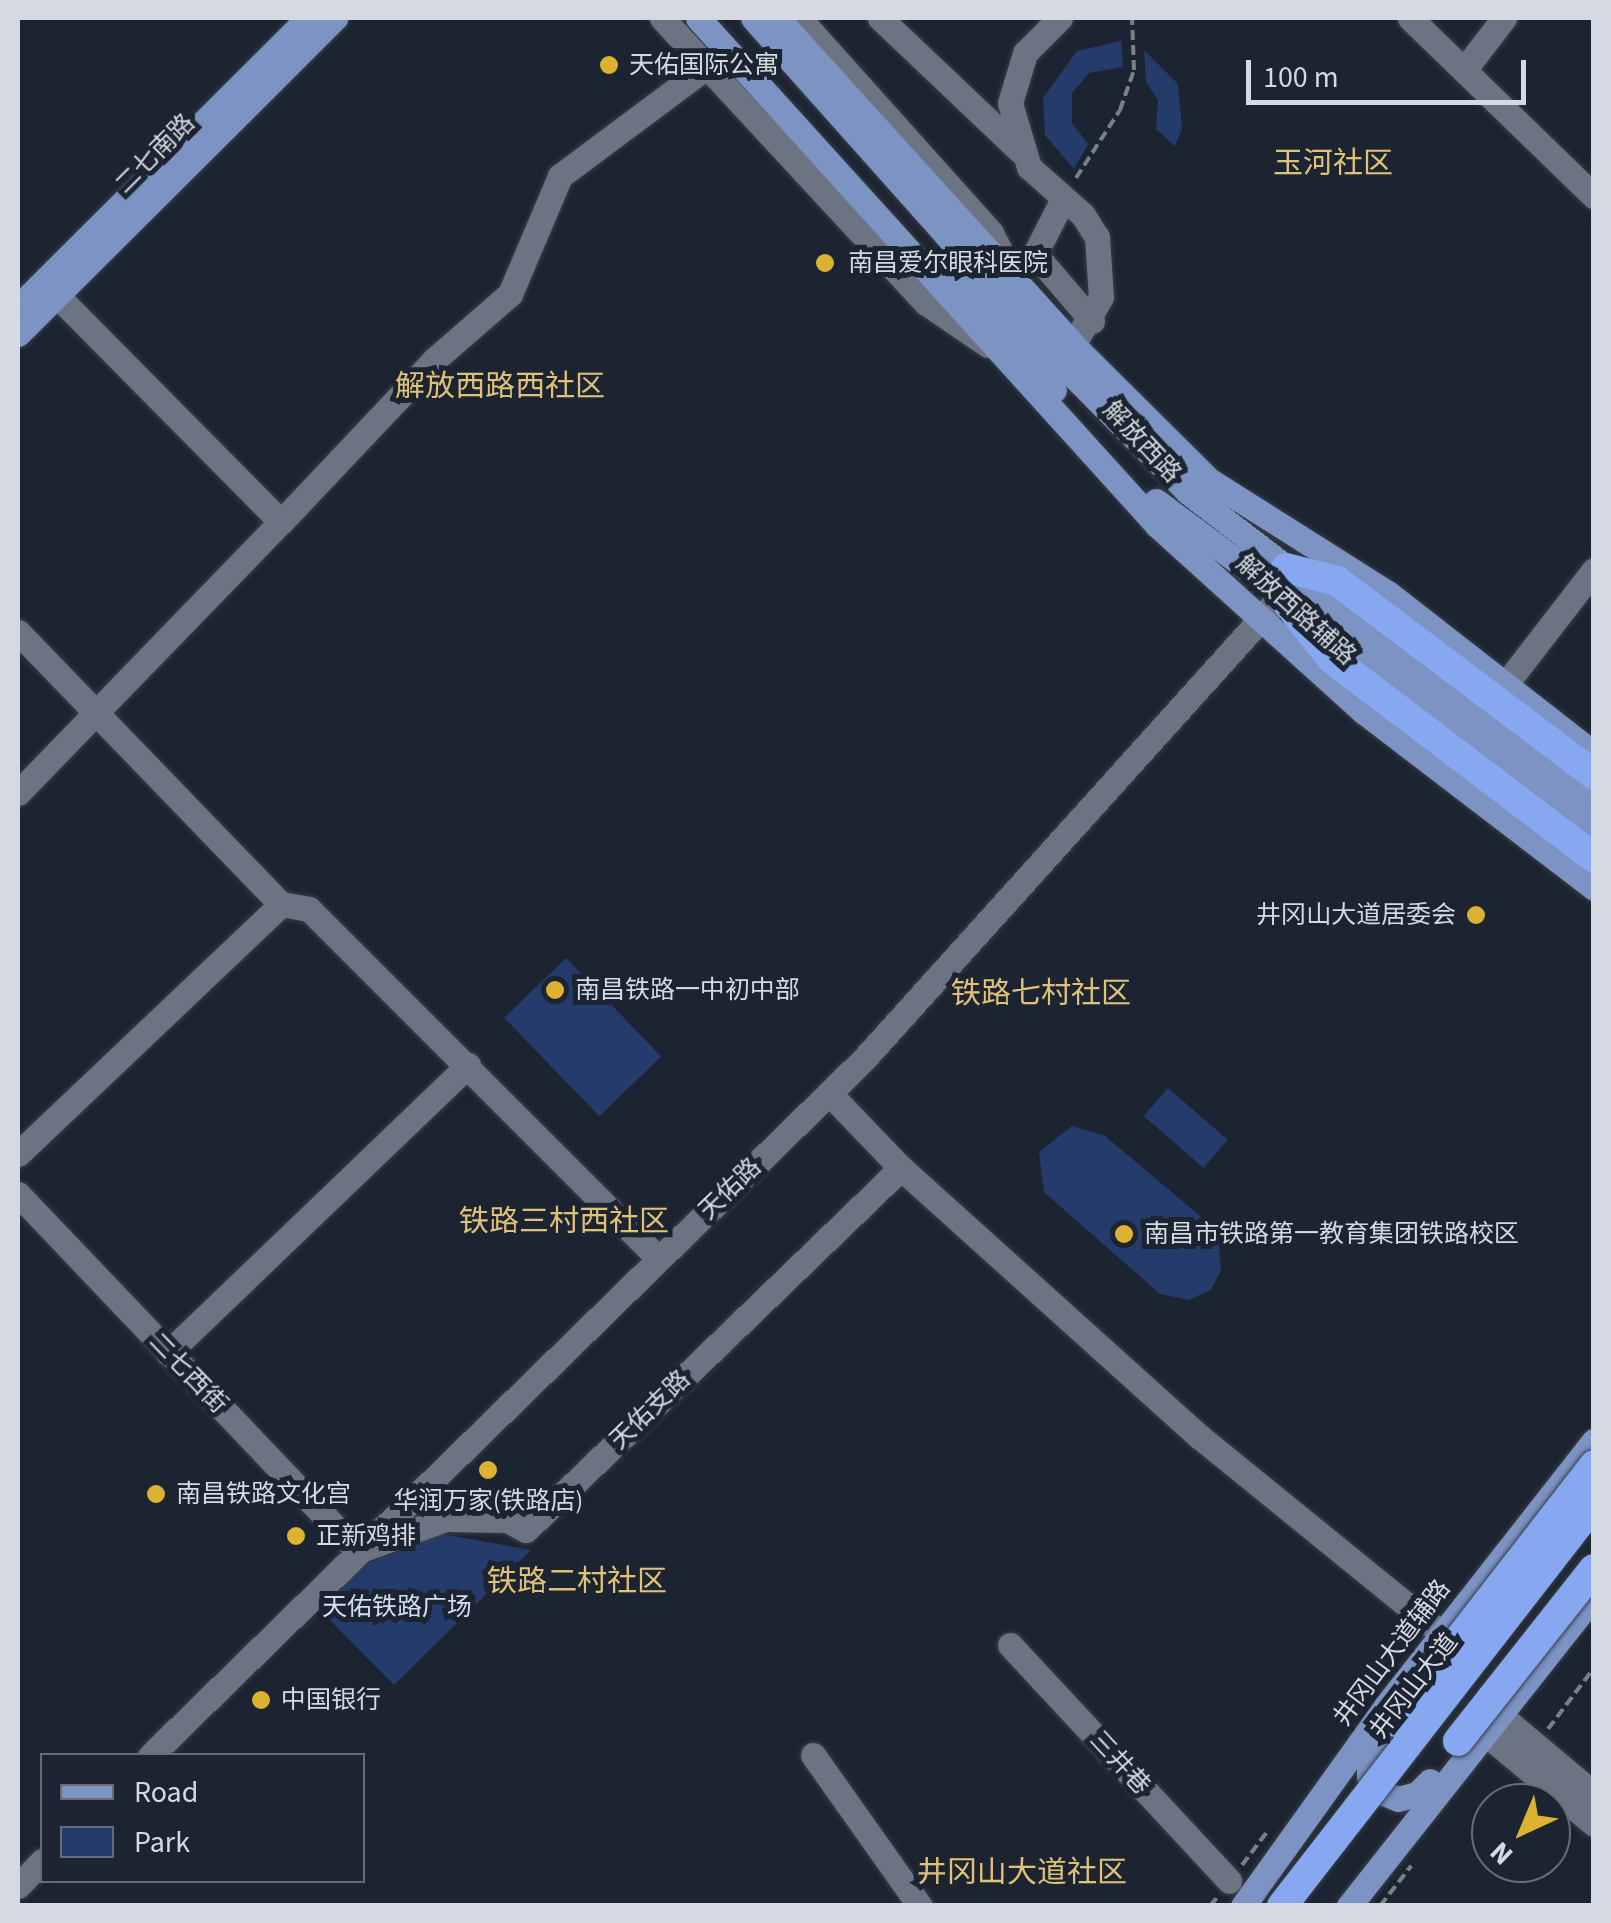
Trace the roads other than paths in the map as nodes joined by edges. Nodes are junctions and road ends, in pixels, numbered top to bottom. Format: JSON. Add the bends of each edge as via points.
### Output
{"nodes":[{"id":1,"x":308,"y":18,"type":"edge"},
{"id":2,"x":335,"y":18,"type":"edge"},
{"id":3,"x":662,"y":18,"type":"edge"},
{"id":4,"x":698,"y":18,"type":"edge"},
{"id":5,"x":721,"y":18,"type":"edge"},
{"id":6,"x":753,"y":18,"type":"edge"},
{"id":7,"x":777,"y":18,"type":"edge"},
{"id":8,"x":799,"y":18,"type":"edge"},
{"id":9,"x":880,"y":18,"type":"edge"},
{"id":10,"x":1060,"y":18,"type":"edge"},
{"id":11,"x":1410,"y":18,"type":"edge"},
{"id":12,"x":1504,"y":18,"type":"edge"},
{"id":13,"x":706,"y":67,"type":"junction"},
{"id":14,"x":1464,"y":70,"type":"junction"},
{"id":15,"x":1020,"y":150,"type":"junction"},
{"id":16,"x":1594,"y":196,"type":"edge"},
{"id":17,"x":1063,"y":199,"type":"junction"},
{"id":18,"x":1020,"y":287,"type":"junction"},
{"id":19,"x":56,"y":295,"type":"junction"},
{"id":20,"x":18,"y":307,"type":"edge"},
{"id":21,"x":1092,"y":321,"type":"junction"},
{"id":22,"x":18,"y":334,"type":"edge"},
{"id":23,"x":988,"y":345,"type":"junction"},
{"id":24,"x":1073,"y":345,"type":"junction"},
{"id":25,"x":1092,"y":364,"type":"junction"},
{"id":26,"x":1054,"y":414,"type":"junction"},
{"id":27,"x":1109,"y":431,"type":"junction"},
{"id":28,"x":1155,"y":458,"type":"junction"},
{"id":29,"x":1132,"y":475,"type":"junction"},
{"id":30,"x":1209,"y":480,"type":"junction"},
{"id":31,"x":281,"y":522,"type":"junction"},
{"id":32,"x":1156,"y":525,"type":"junction"},
{"id":33,"x":1594,"y":570,"type":"edge"},
{"id":34,"x":1284,"y":582,"type":"junction"},
{"id":35,"x":1261,"y":619,"type":"junction"},
{"id":36,"x":18,"y":632,"type":"edge"},
{"id":37,"x":1505,"y":685,"type":"junction"},
{"id":38,"x":99,"y":714,"type":"junction"},
{"id":39,"x":1594,"y":754,"type":"edge"},
{"id":40,"x":1594,"y":775,"type":"edge"},
{"id":41,"x":18,"y":793,"type":"edge"},
{"id":42,"x":1594,"y":803,"type":"edge"},
{"id":43,"x":1594,"y":824,"type":"edge"},
{"id":44,"x":1594,"y":858,"type":"edge"},
{"id":45,"x":1594,"y":888,"type":"edge"},
{"id":46,"x":281,"y":904,"type":"junction"},
{"id":47,"x":468,"y":1064,"type":"junction"},
{"id":48,"x":829,"y":1093,"type":"junction"},
{"id":49,"x":18,"y":1154,"type":"edge"},
{"id":50,"x":901,"y":1168,"type":"junction"},
{"id":51,"x":18,"y":1194,"type":"edge"},
{"id":52,"x":659,"y":1259,"type":"junction"},
{"id":53,"x":168,"y":1352,"type":"junction"},
{"id":54,"x":1594,"y":1441,"type":"edge"},
{"id":55,"x":1594,"y":1465,"type":"edge"},
{"id":56,"x":1594,"y":1504,"type":"edge"},
{"id":57,"x":1594,"y":1533,"type":"edge"},
{"id":58,"x":358,"y":1551,"type":"junction"},
{"id":59,"x":1594,"y":1569,"type":"edge"},
{"id":60,"x":1589,"y":1612,"type":"edge"},
{"id":61,"x":1442,"y":1634,"type":"junction"},
{"id":62,"x":1010,"y":1644,"type":"dead end"},
{"id":63,"x":1387,"y":1731,"type":"junction"},
{"id":64,"x":1482,"y":1731,"type":"junction"},
{"id":65,"x":153,"y":1753,"type":"edge"},
{"id":66,"x":813,"y":1755,"type":"dead end"},
{"id":67,"x":1430,"y":1780,"type":"junction"},
{"id":68,"x":1594,"y":1794,"type":"edge"},
{"id":69,"x":1310,"y":1819,"type":"junction"},
{"id":70,"x":1594,"y":1824,"type":"edge"},
{"id":71,"x":40,"y":1863,"type":"edge"},
{"id":72,"x":1380,"y":1866,"type":"junction"},
{"id":73,"x":1229,"y":1882,"type":"dead end"},
{"id":74,"x":18,"y":1886,"type":"edge"},
{"id":75,"x":920,"y":1906,"type":"edge"},
{"id":76,"x":1243,"y":1906,"type":"edge"},
{"id":77,"x":1282,"y":1906,"type":"edge"},
{"id":78,"x":1305,"y":1906,"type":"edge"},
{"id":79,"x":1349,"y":1906,"type":"edge"}],
"edges":[{"from":1,"to":20,"type":"main road","name":"二七南路"},
{"from":2,"to":19,"type":"main road","name":"二七南路"},
{"from":3,"to":13,"type":"street","name":"解放西路辅路"},
{"from":4,"to":23,"type":"main road","name":"解放西路辅路"},
{"from":5,"to":27,"type":"main road","name":"解放西路"},
{"from":6,"to":27,"type":"main road","name":"解放西路"},
{"from":7,"to":18,"type":"main road"},
{"from":8,"to":18,"type":"street","via":[[991,234]]},
{"from":9,"to":15,"type":"street"},
{"from":10,"to":15,"type":"street","via":[[1038,36],[1015,75],[1010,103]]},
{"from":11,"to":14,"type":"street"},
{"from":12,"to":14,"type":"street"},
{"from":13,"to":23,"type":"street","name":"解放西路辅路","via":[[926,303]]},
{"from":13,"to":31,"type":"street","via":[[560,176],[510,294],[434,360]]},
{"from":14,"to":16,"type":"street"},
{"from":15,"to":17,"type":"street"},
{"from":17,"to":21,"type":"street","via":[[1097,237],[1102,297]]},
{"from":17,"to":21,"type":"street","via":[[1035,254]]},
{"from":18,"to":24,"type":"main road"},
{"from":19,"to":22,"type":"main road","name":"二七南路"},
{"from":19,"to":31,"type":"street"},
{"from":21,"to":24,"type":"street"},
{"from":23,"to":26,"type":"main road","name":"解放西路辅路"},
{"from":24,"to":25,"type":"main road"},
{"from":25,"to":27,"type":"main road"},
{"from":25,"to":30,"type":"main road"},
{"from":26,"to":27,"type":"main road"},
{"from":26,"to":32,"type":"main road","name":"解放西路辅路"},
{"from":27,"to":28,"type":"main road","name":"解放西路"},
{"from":27,"to":29,"type":"main road","name":"解放西路"},
{"from":28,"to":30,"type":"main road"},
{"from":28,"to":34,"type":"main road","name":"解放西路"},
{"from":29,"to":32,"type":"main road"},
{"from":29,"to":34,"type":"main road","name":"解放西路","via":[[1166,512]]},
{"from":30,"to":37,"type":"main road","via":[[1373,583]]},
{"from":31,"to":38,"type":"street"},
{"from":32,"to":35,"type":"main road","name":"解放西路辅路"},
{"from":33,"to":37,"type":"street"},
{"from":34,"to":35,"type":"street","name":"天佑路"},
{"from":34,"to":40,"type":"highway","via":[[1338,582]]},
{"from":34,"to":42,"type":"main road","name":"解放西路"},
{"from":34,"to":43,"type":"main road","name":"解放西路"},
{"from":34,"to":44,"type":"highway","via":[[1332,659]]},
{"from":35,"to":45,"type":"main road","name":"解放西路辅路","via":[[1364,712]]},
{"from":35,"to":48,"type":"street","name":"天佑路"},
{"from":36,"to":38,"type":"street"},
{"from":37,"to":39,"type":"main road"},
{"from":38,"to":41,"type":"street"},
{"from":38,"to":46,"type":"street"},
{"from":46,"to":47,"type":"street","via":[[309,908]]},
{"from":46,"to":49,"type":"street"},
{"from":47,"to":52,"type":"street"},
{"from":47,"to":53,"type":"street"},
{"from":48,"to":50,"type":"street"},
{"from":48,"to":52,"type":"street","name":"天佑路"},
{"from":50,"to":58,"type":"street","name":"天佑支路","via":[[526,1530],[507,1520],[446,1519]]},
{"from":50,"to":61,"type":"street","via":[[1200,1437]]},
{"from":51,"to":53,"type":"street","name":"二七西街"},
{"from":52,"to":58,"type":"street","name":"天佑路"},
{"from":53,"to":58,"type":"street","name":"二七西街"},
{"from":54,"to":61,"type":"main road","name":"井冈山大道辅路"},
{"from":55,"to":63,"type":"highway","bridge":true},
{"from":56,"to":77,"type":"highway","name":"井冈山大道","bridge":true},
{"from":57,"to":78,"type":"highway","name":"井冈山大道"},
{"from":58,"to":65,"type":"street","name":"天佑路"},
{"from":59,"to":64,"type":"highway","bridge":true},
{"from":60,"to":64,"type":"main road"},
{"from":61,"to":69,"type":"main road","name":"井冈山大道辅路"},
{"from":62,"to":73,"type":"street","name":"三井巷"},
{"from":63,"to":67,"type":"main road","via":[[1369,1757],[1380,1792],[1398,1799],[1417,1794]]},
{"from":63,"to":69,"type":"main road"},
{"from":64,"to":67,"type":"main road"},
{"from":64,"to":68,"type":"street","via":[[1536,1745]]},
{"from":64,"to":70,"type":"street"},
{"from":64,"to":72,"type":"main road"},
{"from":66,"to":75,"type":"street"},
{"from":67,"to":72,"type":"main road"},
{"from":69,"to":76,"type":"main road","name":"井冈山大道辅路"},
{"from":71,"to":74,"type":"street"},
{"from":72,"to":79,"type":"main road"}]}
